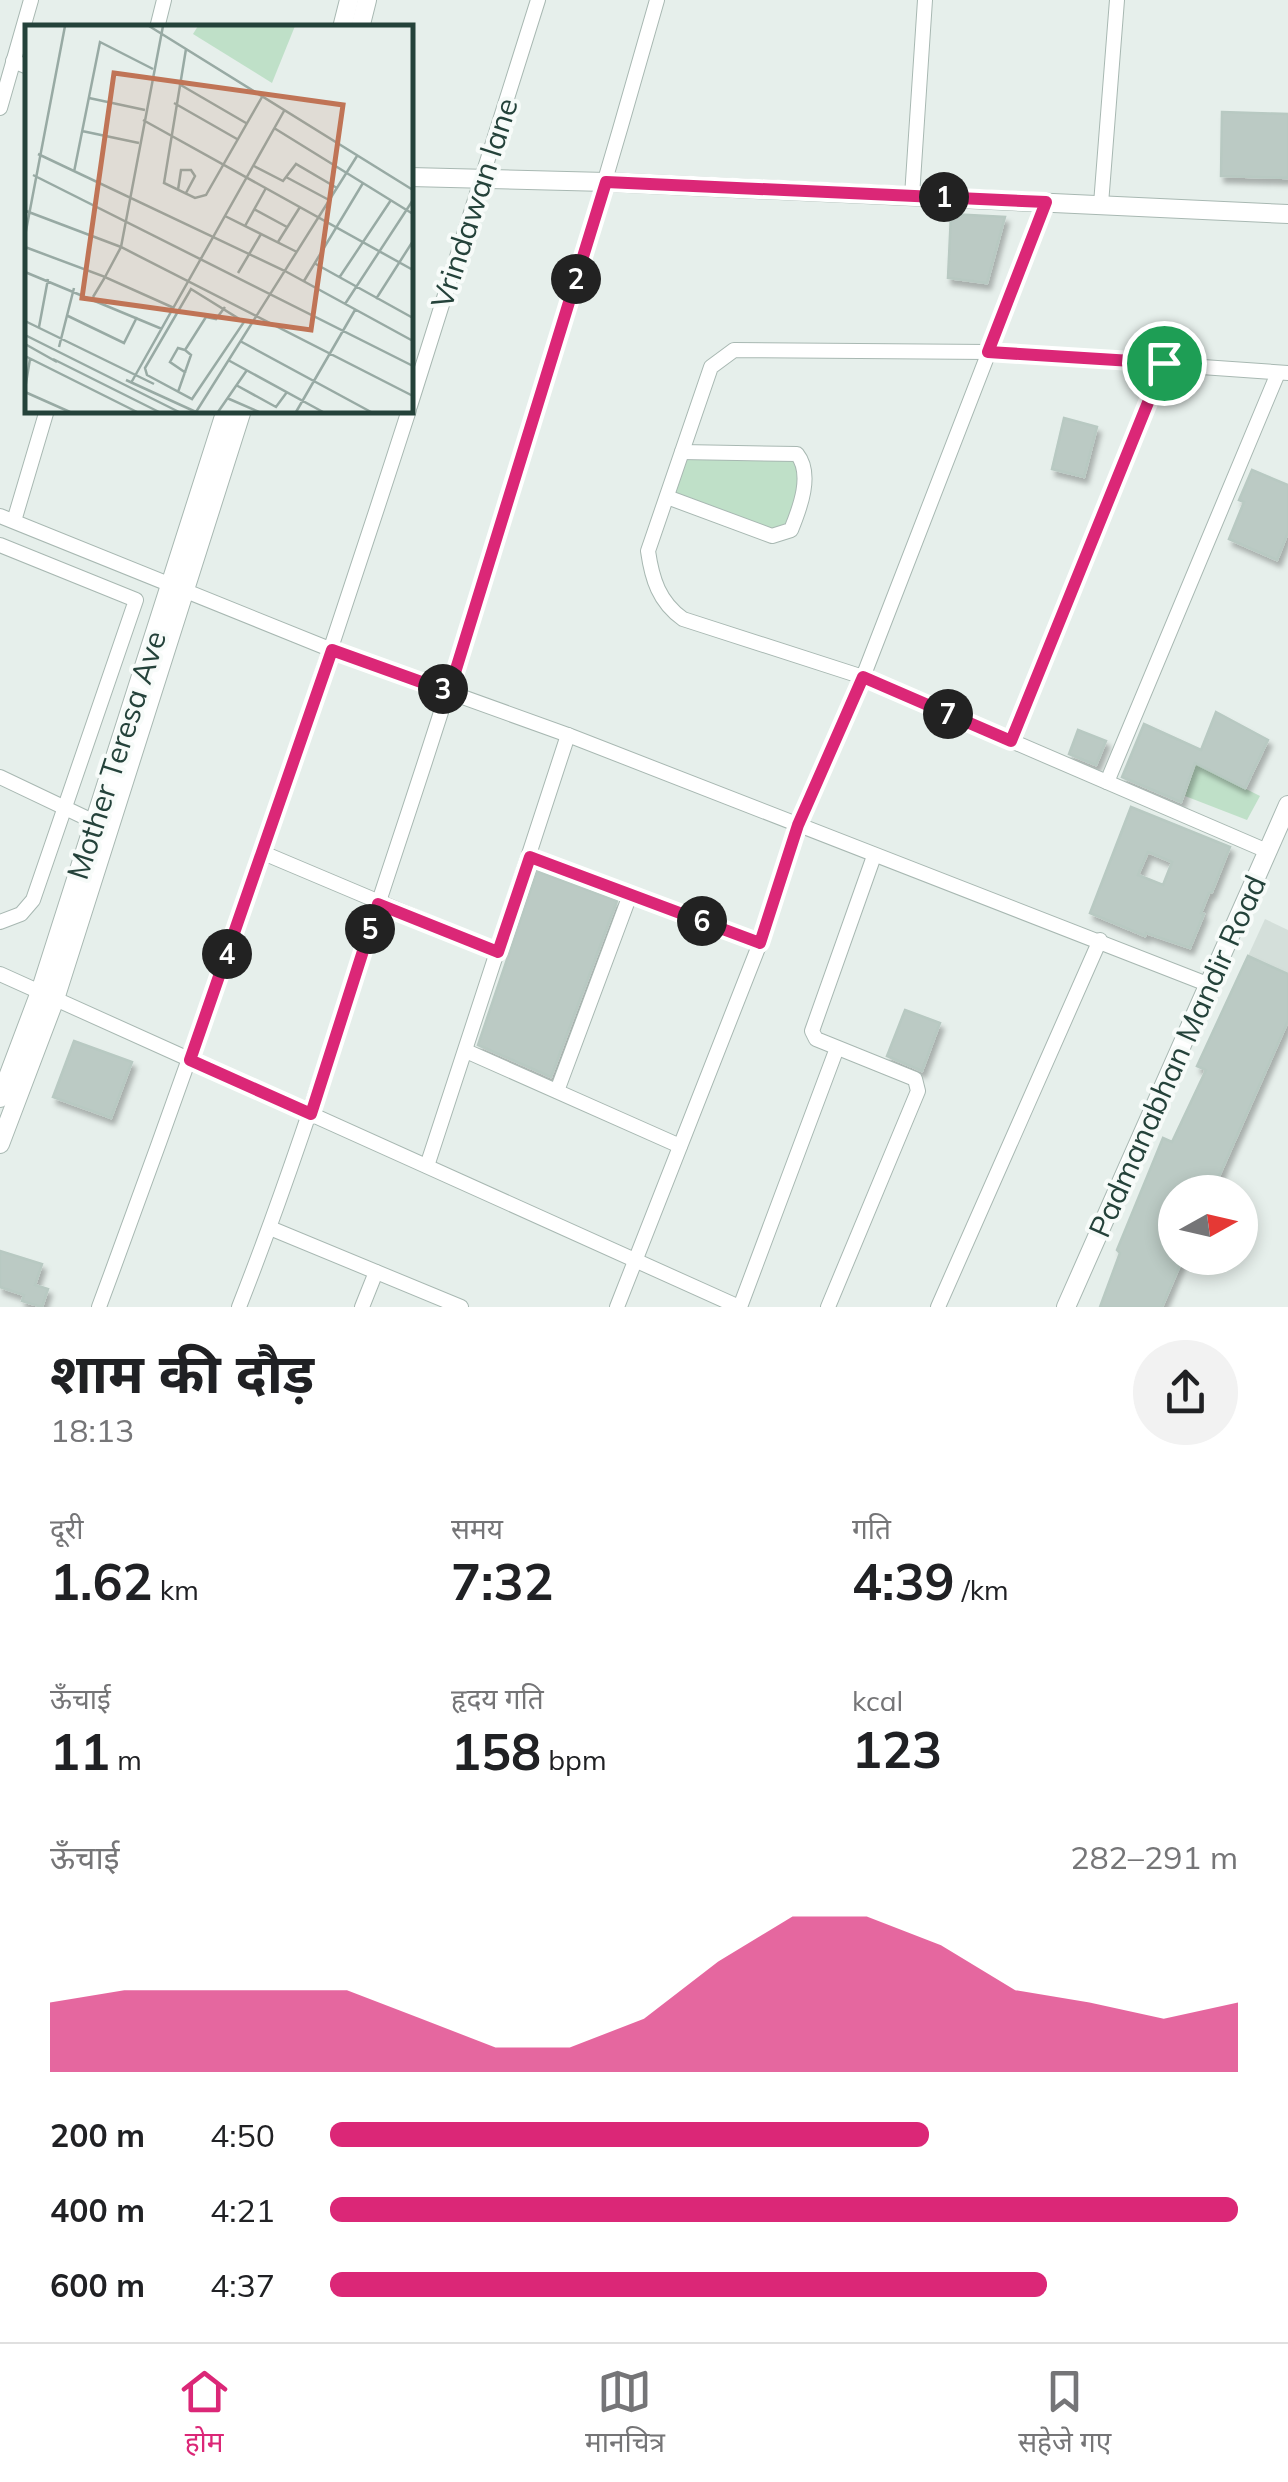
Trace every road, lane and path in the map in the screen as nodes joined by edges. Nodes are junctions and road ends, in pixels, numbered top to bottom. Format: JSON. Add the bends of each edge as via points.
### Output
{"nodes":[{"id":1,"x":31,"y":0,"type":"edge"},
{"id":2,"x":164,"y":0,"type":"edge"},
{"id":3,"x":349,"y":0,"type":"edge"},
{"id":4,"x":366,"y":0,"type":"edge"},
{"id":5,"x":538,"y":0,"type":"edge"},
{"id":6,"x":658,"y":0,"type":"edge"},
{"id":7,"x":924,"y":0,"type":"edge"},
{"id":8,"x":1117,"y":0,"type":"edge"},
{"id":9,"x":27,"y":25,"type":"edge"},
{"id":10,"x":157,"y":25,"type":"edge"},
{"id":11,"x":343,"y":25,"type":"edge"},
{"id":12,"x":361,"y":25,"type":"edge"},
{"id":13,"x":25,"y":35,"type":"edge"},
{"id":14,"x":20,"y":64,"type":"edge"},
{"id":15,"x":0,"y":108,"type":"edge"},
{"id":16,"x":412,"y":177,"type":"edge"},
{"id":17,"x":484,"y":177,"type":"junction"},
{"id":18,"x":606,"y":182,"type":"junction"},
{"id":19,"x":912,"y":196,"type":"junction"},
{"id":20,"x":1046,"y":202,"type":"junction"},
{"id":21,"x":1102,"y":204,"type":"junction"},
{"id":22,"x":1288,"y":214,"type":"edge"},
{"id":23,"x":988,"y":352,"type":"junction"},
{"id":24,"x":1164,"y":363,"type":"junction"},
{"id":25,"x":1283,"y":373,"type":"edge"},
{"id":26,"x":412,"y":399,"type":"edge"},
{"id":27,"x":46,"y":412,"type":"edge"},
{"id":28,"x":225,"y":412,"type":"edge"},
{"id":29,"x":241,"y":412,"type":"edge"},
{"id":30,"x":408,"y":412,"type":"edge"},
{"id":31,"x":682,"y":452,"type":"junction"},
{"id":32,"x":667,"y":497,"type":"junction"},
{"id":33,"x":7,"y":519,"type":"edge"},
{"id":34,"x":0,"y":546,"type":"edge"},
{"id":35,"x":178,"y":589,"type":"junction"},
{"id":36,"x":332,"y":650,"type":"junction"},
{"id":37,"x":863,"y":677,"type":"junction"},
{"id":38,"x":449,"y":692,"type":"junction"},
{"id":39,"x":568,"y":736,"type":"junction"},
{"id":40,"x":1011,"y":741,"type":"junction"},
{"id":41,"x":0,"y":777,"type":"edge"},
{"id":42,"x":1108,"y":782,"type":"junction"},
{"id":43,"x":1288,"y":805,"type":"edge"},
{"id":44,"x":65,"y":810,"type":"junction"},
{"id":45,"x":101,"y":825,"type":"junction"},
{"id":46,"x":798,"y":825,"type":"junction"},
{"id":47,"x":1267,"y":850,"type":"junction"},
{"id":48,"x":261,"y":852,"type":"junction"},
{"id":49,"x":874,"y":856,"type":"junction"},
{"id":50,"x":530,"y":857,"type":"junction"},
{"id":51,"x":630,"y":895,"type":"junction"},
{"id":52,"x":378,"y":904,"type":"junction"},
{"id":53,"x":0,"y":922,"type":"edge"},
{"id":54,"x":1100,"y":940,"type":"junction"},
{"id":55,"x":760,"y":943,"type":"junction"},
{"id":56,"x":498,"y":952,"type":"junction"},
{"id":57,"x":0,"y":974,"type":"edge"},
{"id":58,"x":1207,"y":984,"type":"junction"},
{"id":59,"x":48,"y":996,"type":"junction"},
{"id":60,"x":837,"y":1048,"type":"junction"},
{"id":61,"x":466,"y":1050,"type":"junction"},
{"id":62,"x":190,"y":1060,"type":"junction"},
{"id":63,"x":557,"y":1091,"type":"junction"},
{"id":64,"x":0,"y":1098,"type":"edge"},
{"id":65,"x":311,"y":1114,"type":"junction"},
{"id":66,"x":0,"y":1144,"type":"edge"},
{"id":67,"x":680,"y":1146,"type":"junction"},
{"id":68,"x":427,"y":1166,"type":"junction"},
{"id":69,"x":270,"y":1228,"type":"junction"},
{"id":70,"x":636,"y":1260,"type":"junction"},
{"id":71,"x":376,"y":1272,"type":"junction"},
{"id":72,"x":99,"y":1307,"type":"edge"},
{"id":73,"x":239,"y":1307,"type":"edge"},
{"id":74,"x":362,"y":1307,"type":"edge"},
{"id":75,"x":461,"y":1307,"type":"edge"},
{"id":76,"x":617,"y":1307,"type":"edge"},
{"id":77,"x":739,"y":1307,"type":"edge"},
{"id":78,"x":828,"y":1307,"type":"edge"},
{"id":79,"x":938,"y":1307,"type":"edge"},
{"id":80,"x":1066,"y":1307,"type":"edge"}],
"edges":[{"from":1,"to":9,"type":"street"},
{"from":2,"to":10,"type":"street"},
{"from":3,"to":11,"type":"street"},
{"from":4,"to":12,"type":"street"},
{"from":5,"to":17,"type":"street","name":"Vrindawan lane"},
{"from":6,"to":18,"type":"street"},
{"from":7,"to":19,"type":"street"},
{"from":8,"to":21,"type":"street"},
{"from":13,"to":14,"type":"street"},
{"from":14,"to":15,"type":"street"},
{"from":16,"to":17,"type":"street"},
{"from":17,"to":18,"type":"street"},
{"from":17,"to":26,"type":"street","name":"Vrindawan lane"},
{"from":18,"to":19,"type":"street"},
{"from":18,"to":38,"type":"street"},
{"from":19,"to":20,"type":"street"},
{"from":20,"to":21,"type":"street"},
{"from":20,"to":23,"type":"street"},
{"from":21,"to":22,"type":"street"},
{"from":23,"to":24,"type":"street"},
{"from":23,"to":31,"type":"street","via":[[734,350],[710,367]]},
{"from":23,"to":37,"type":"street"},
{"from":24,"to":25,"type":"street"},
{"from":24,"to":40,"type":"street"},
{"from":25,"to":42,"type":"street"},
{"from":27,"to":33,"type":"street"},
{"from":28,"to":35,"type":"street"},
{"from":29,"to":35,"type":"street"},
{"from":30,"to":36,"type":"street","name":"Vrindawan lane"},
{"from":31,"to":32,"type":"street"},
{"from":31,"to":32,"type":"street","via":[[797,454],[806,467],[800,509],[790,530],[772,536]]},
{"from":32,"to":37,"type":"street","via":[[648,551],[652,577],[671,611]]},
{"from":33,"to":35,"type":"street"},
{"from":34,"to":44,"type":"street","via":[[136,600]]},
{"from":35,"to":36,"type":"street"},
{"from":35,"to":45,"type":"street"},
{"from":36,"to":38,"type":"street"},
{"from":36,"to":48,"type":"street","name":"Vrindawan lane"},
{"from":37,"to":40,"type":"street"},
{"from":37,"to":46,"type":"street"},
{"from":38,"to":39,"type":"street"},
{"from":38,"to":52,"type":"street"},
{"from":39,"to":46,"type":"street"},
{"from":39,"to":50,"type":"street"},
{"from":40,"to":42,"type":"street"},
{"from":41,"to":44,"type":"street"},
{"from":42,"to":47,"type":"street"},
{"from":43,"to":47,"type":"street","name":"Padmanabhan Mandir Road"},
{"from":44,"to":45,"type":"street"},
{"from":44,"to":53,"type":"street","via":[[33,900]]},
{"from":45,"to":59,"type":"street"},
{"from":46,"to":49,"type":"street"},
{"from":46,"to":55,"type":"street"},
{"from":47,"to":58,"type":"street","name":"Padmanabhan Mandir Road"},
{"from":48,"to":52,"type":"street"},
{"from":48,"to":62,"type":"street","name":"Vrindawan lane"},
{"from":49,"to":54,"type":"street"},
{"from":49,"to":60,"type":"street","via":[[812,1022],[816,1039]]},
{"from":50,"to":51,"type":"street"},
{"from":50,"to":56,"type":"street"},
{"from":51,"to":55,"type":"street"},
{"from":51,"to":63,"type":"street"},
{"from":52,"to":56,"type":"street"},
{"from":52,"to":65,"type":"street"},
{"from":54,"to":58,"type":"street"},
{"from":54,"to":79,"type":"street"},
{"from":55,"to":67,"type":"street"},
{"from":56,"to":61,"type":"street"},
{"from":57,"to":59,"type":"street"},
{"from":58,"to":80,"type":"street","name":"Padmanabhan Mandir Road"},
{"from":59,"to":62,"type":"street"},
{"from":59,"to":64,"type":"street"},
{"from":59,"to":66,"type":"street"},
{"from":60,"to":77,"type":"street"},
{"from":60,"to":78,"type":"street","via":[[915,1079],[918,1091]]},
{"from":61,"to":63,"type":"street"},
{"from":61,"to":68,"type":"street"},
{"from":62,"to":65,"type":"street"},
{"from":62,"to":72,"type":"street","name":"Vrindawan lane"},
{"from":63,"to":67,"type":"street"},
{"from":65,"to":68,"type":"street"},
{"from":65,"to":69,"type":"street"},
{"from":67,"to":70,"type":"street"},
{"from":68,"to":70,"type":"street"},
{"from":69,"to":71,"type":"street"},
{"from":69,"to":73,"type":"street"},
{"from":70,"to":76,"type":"street"},
{"from":70,"to":77,"type":"street"},
{"from":71,"to":74,"type":"street"},
{"from":71,"to":75,"type":"street"}]}
